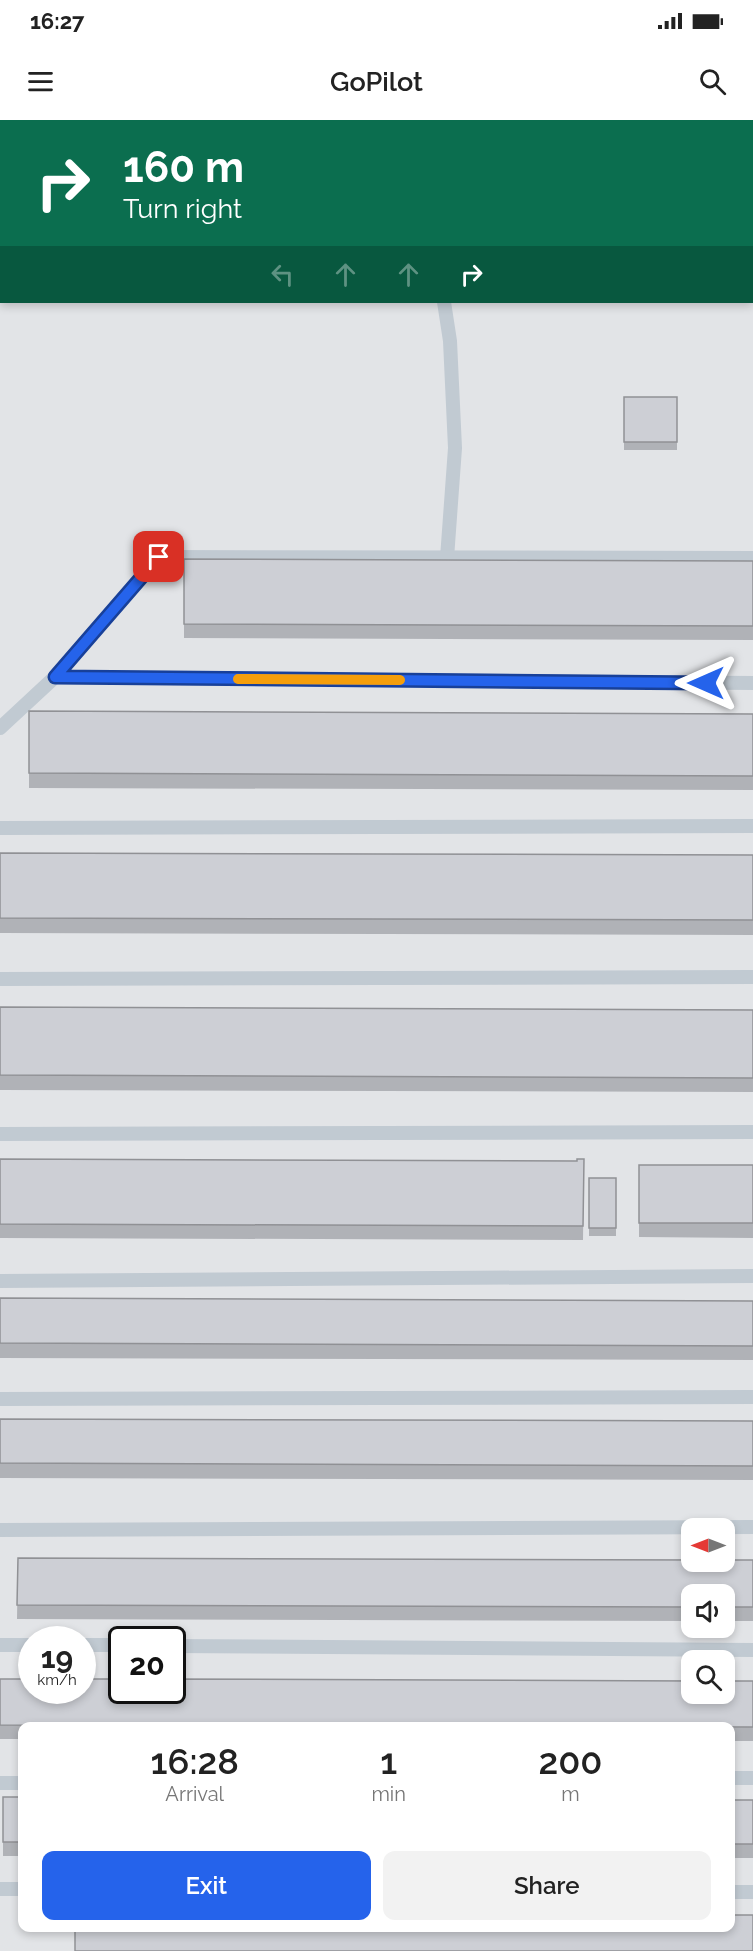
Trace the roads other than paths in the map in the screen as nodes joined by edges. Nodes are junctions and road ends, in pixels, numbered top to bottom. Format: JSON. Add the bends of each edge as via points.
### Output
{"nodes":[{"id":1,"x":444,"y":303,"type":"edge"},
{"id":2,"x":447,"y":558,"type":"junction"},
{"id":3,"x":753,"y":558,"type":"edge"},
{"id":4,"x":55,"y":677,"type":"junction"},
{"id":5,"x":753,"y":683,"type":"edge"},
{"id":6,"x":0,"y":728,"type":"edge"},
{"id":7,"x":753,"y":826,"type":"edge"},
{"id":8,"x":0,"y":828,"type":"edge"},
{"id":9,"x":753,"y":977,"type":"edge"},
{"id":10,"x":0,"y":980,"type":"edge"},
{"id":11,"x":753,"y":1132,"type":"edge"},
{"id":12,"x":0,"y":1134,"type":"edge"},
{"id":13,"x":753,"y":1276,"type":"edge"},
{"id":14,"x":0,"y":1281,"type":"edge"},
{"id":15,"x":753,"y":1397,"type":"edge"},
{"id":16,"x":0,"y":1399,"type":"edge"},
{"id":17,"x":753,"y":1527,"type":"edge"},
{"id":18,"x":0,"y":1530,"type":"edge"},
{"id":19,"x":0,"y":1645,"type":"edge"},
{"id":20,"x":18,"y":1645,"type":"edge"},
{"id":21,"x":186,"y":1646,"type":"edge"},
{"id":22,"x":753,"y":1650,"type":"edge"},
{"id":23,"x":735,"y":1778,"type":"edge"},
{"id":24,"x":753,"y":1778,"type":"edge"},
{"id":25,"x":0,"y":1783,"type":"edge"},
{"id":26,"x":18,"y":1783,"type":"edge"},
{"id":27,"x":0,"y":1889,"type":"edge"},
{"id":28,"x":18,"y":1889,"type":"edge"},
{"id":29,"x":735,"y":1892,"type":"edge"},
{"id":30,"x":753,"y":1892,"type":"edge"}],
"edges":[{"from":1,"to":2,"type":"lane","via":[[455,448]]},
{"from":2,"to":3,"type":"lane"},
{"from":2,"to":4,"type":"lane","via":[[159,557]]},
{"from":4,"to":5,"type":"lane"},
{"from":4,"to":6,"type":"lane"},
{"from":7,"to":8,"type":"lane"},
{"from":9,"to":10,"type":"lane"},
{"from":11,"to":12,"type":"lane"},
{"from":13,"to":14,"type":"lane"},
{"from":15,"to":16,"type":"lane"},
{"from":17,"to":18,"type":"lane"},
{"from":19,"to":20,"type":"lane"},
{"from":21,"to":22,"type":"lane"},
{"from":23,"to":24,"type":"lane"},
{"from":25,"to":26,"type":"lane"},
{"from":27,"to":28,"type":"lane"},
{"from":29,"to":30,"type":"lane"}]}
